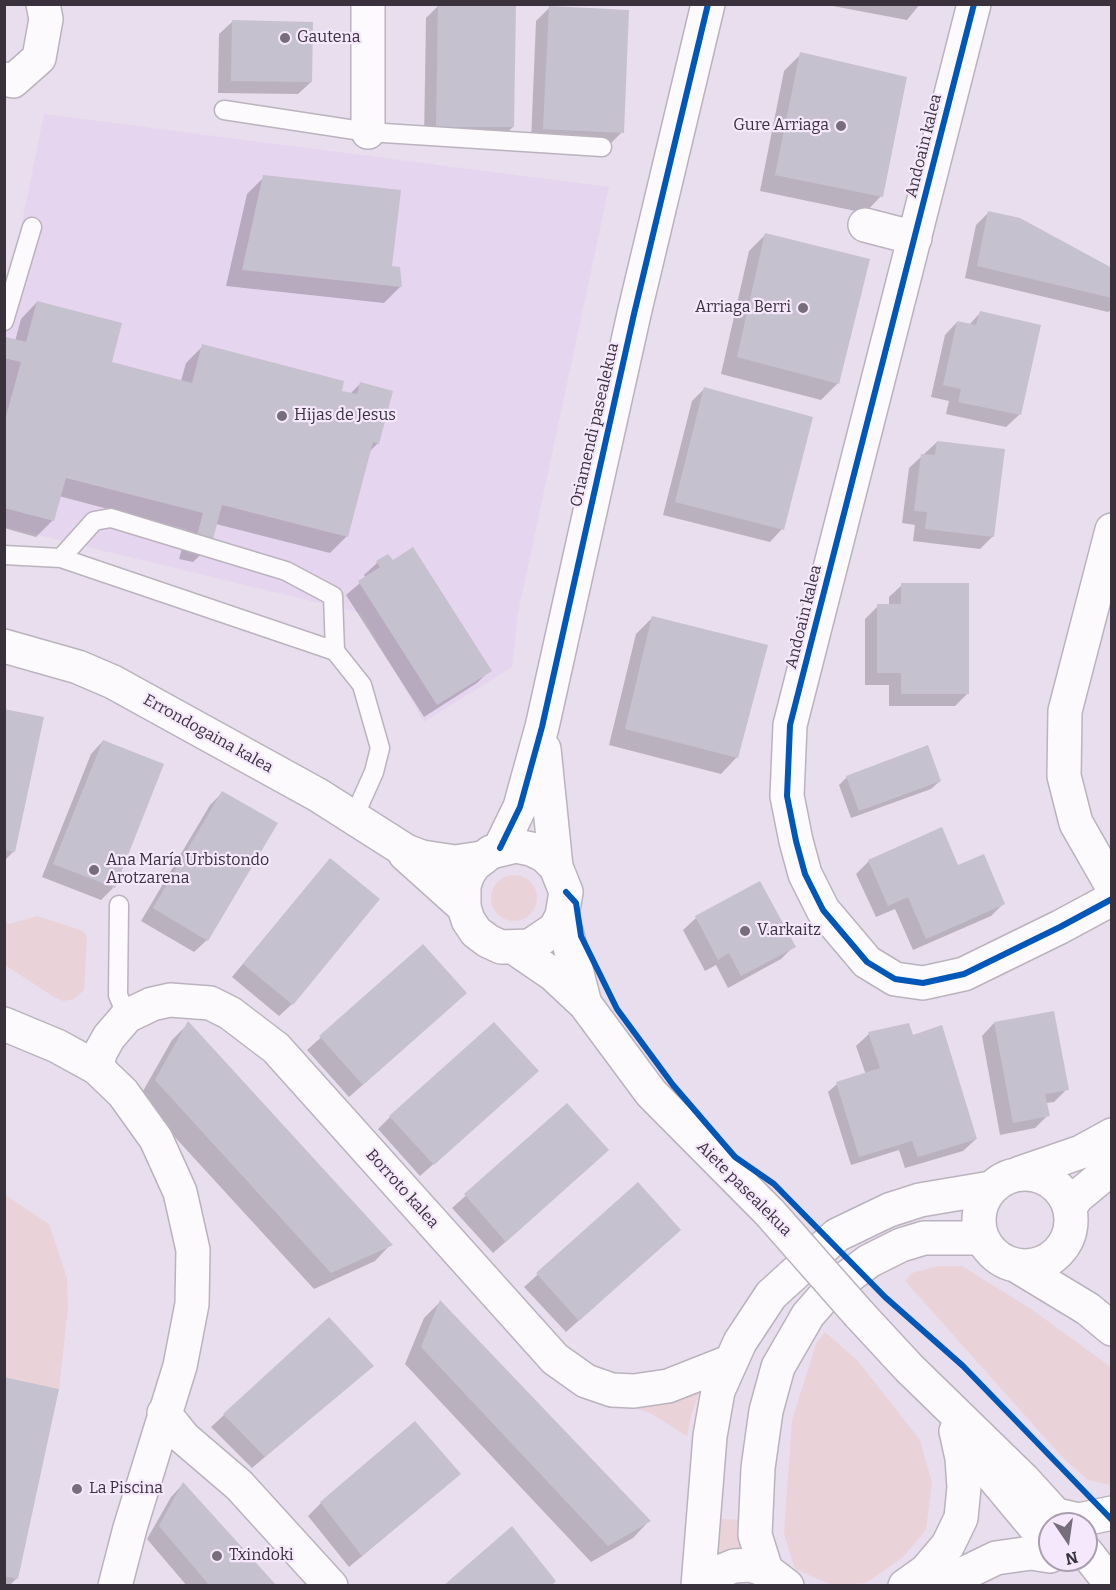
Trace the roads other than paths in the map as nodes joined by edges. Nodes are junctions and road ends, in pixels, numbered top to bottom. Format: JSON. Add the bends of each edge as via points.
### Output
{"nodes":[{"id":1,"x":43,"y":4,"type":"edge"},
{"id":2,"x":368,"y":4,"type":"edge"},
{"id":3,"x":708,"y":4,"type":"edge"},
{"id":4,"x":974,"y":4,"type":"edge"},
{"id":5,"x":4,"y":79,"type":"edge"},
{"id":6,"x":224,"y":110,"type":"dead end"},
{"id":7,"x":368,"y":132,"type":"junction"},
{"id":8,"x":602,"y":147,"type":"dead end"},
{"id":9,"x":865,"y":225,"type":"dead end"},
{"id":10,"x":32,"y":227,"type":"dead end"},
{"id":11,"x":915,"y":238,"type":"junction"},
{"id":12,"x":4,"y":321,"type":"edge"},
{"id":13,"x":1112,"y":530,"type":"edge"},
{"id":14,"x":4,"y":555,"type":"edge"},
{"id":15,"x":61,"y":558,"type":"junction"},
{"id":16,"x":7,"y":647,"type":"edge"},
{"id":17,"x":335,"y":651,"type":"junction"},
{"id":18,"x":542,"y":727,"type":"junction"},
{"id":19,"x":353,"y":819,"type":"junction"},
{"id":20,"x":392,"y":844,"type":"junction"},
{"id":21,"x":491,"y":853,"type":"junction"},
{"id":22,"x":556,"y":867,"type":"junction"},
{"id":23,"x":1112,"y":886,"type":"edge"},
{"id":24,"x":1112,"y":899,"type":"edge"},
{"id":25,"x":119,"y":905,"type":"dead end"},
{"id":26,"x":464,"y":907,"type":"junction"},
{"id":27,"x":562,"y":916,"type":"junction"},
{"id":28,"x":516,"y":949,"type":"junction"},
{"id":29,"x":585,"y":1004,"type":"junction"},
{"id":30,"x":127,"y":1016,"type":"junction"},
{"id":31,"x":4,"y":1023,"type":"edge"},
{"id":32,"x":97,"y":1068,"type":"junction"},
{"id":33,"x":1112,"y":1135,"type":"edge"},
{"id":34,"x":1112,"y":1168,"type":"edge"},
{"id":35,"x":1020,"y":1173,"type":"junction"},
{"id":36,"x":991,"y":1188,"type":"junction"},
{"id":37,"x":1070,"y":1207,"type":"junction"},
{"id":38,"x":981,"y":1238,"type":"junction"},
{"id":39,"x":1067,"y":1241,"type":"junction"},
{"id":40,"x":1017,"y":1266,"type":"junction"},
{"id":41,"x":1100,"y":1319,"type":"edge"},
{"id":42,"x":729,"y":1362,"type":"junction"},
{"id":43,"x":909,"y":1368,"type":"junction"},
{"id":44,"x":164,"y":1413,"type":"junction"},
{"id":45,"x":956,"y":1431,"type":"junction"},
{"id":46,"x":1038,"y":1519,"type":"edge"},
{"id":47,"x":1038,"y":1521,"type":"edge"},
{"id":48,"x":1038,"y":1552,"type":"edge"},
{"id":49,"x":1080,"y":1572,"type":"edge"},
{"id":50,"x":1095,"y":1572,"type":"edge"},
{"id":51,"x":776,"y":1578,"type":"edge"},
{"id":52,"x":1112,"y":1585,"type":"edge"},
{"id":53,"x":115,"y":1586,"type":"edge"},
{"id":54,"x":332,"y":1586,"type":"edge"},
{"id":55,"x":698,"y":1586,"type":"edge"},
{"id":56,"x":704,"y":1586,"type":"edge"},
{"id":57,"x":906,"y":1586,"type":"edge"},
{"id":58,"x":938,"y":1586,"type":"edge"},
{"id":59,"x":1090,"y":1586,"type":"edge"}],
"edges":[{"from":1,"to":5,"type":"street","via":[[46,20],[39,58],[13,81]]},
{"from":2,"to":7,"type":"street"},
{"from":3,"to":18,"type":"street","name":"Oriamendi pasealekua"},
{"from":4,"to":11,"type":"street","name":"Andoain kalea"},
{"from":6,"to":7,"type":"lane"},
{"from":7,"to":8,"type":"lane"},
{"from":9,"to":11,"type":"street"},
{"from":10,"to":12,"type":"lane"},
{"from":11,"to":24,"type":"street","name":"Andoain kalea","via":[[790,726],[787,796],[795,841],[805,874],[823,910],[867,962],[895,979],[923,983],[964,974]]},
{"from":13,"to":23,"type":"street","via":[[1065,711],[1064,776],[1076,823]]},
{"from":14,"to":15,"type":"lane"},
{"from":15,"to":17,"type":"lane"},
{"from":15,"to":17,"type":"lane","via":[[94,521],[111,518],[286,571],[333,596]]},
{"from":16,"to":19,"type":"street","name":"Errondogaina kalea","via":[[113,682],[229,744]]},
{"from":17,"to":19,"type":"lane","via":[[362,685],[380,748]]},
{"from":18,"to":21,"type":"street","name":"Oriamendi pasealekua","via":[[520,807]]},
{"from":18,"to":22,"type":"street","name":"Oriamendi pasealekua"},
{"from":19,"to":20,"type":"street","name":"Errondogaina kalea"},
{"from":20,"to":21,"type":"street","name":"Errondogaina kalea","via":[[422,857],[455,862]]},
{"from":20,"to":26,"type":"street","name":"Errondogaina kalea"},
{"from":21,"to":22,"type":"street","via":[[516,846],[531,849]]},
{"from":21,"to":26,"type":"street","via":[[468,874]]},
{"from":22,"to":27,"type":"street","via":[[566,892]]},
{"from":25,"to":30,"type":"lane","via":[[118,995]]},
{"from":26,"to":28,"type":"street","via":[[476,933]]},
{"from":27,"to":28,"type":"street","via":[[544,939]]},
{"from":27,"to":29,"type":"street","name":"Aiete pasealekua"},
{"from":28,"to":29,"type":"street","name":"Aiete pasealekua","via":[[554,975]]},
{"from":29,"to":43,"type":"street","name":"Aiete pasealekua","bridge":true,"via":[[651,1093],[770,1213]]},
{"from":30,"to":32,"type":"street","name":"Borroto kalea","via":[[109,1037]]},
{"from":30,"to":42,"type":"street","name":"Borroto kalea","via":[[152,1004],[194,1000],[210,1003],[253,1029],[276,1048],[555,1359],[586,1382],[612,1390],[657,1388]]},
{"from":31,"to":32,"type":"street"},
{"from":32,"to":44,"type":"street","via":[[123,1093],[156,1139],[180,1192],[193,1250],[192,1304],[180,1366]]},
{"from":33,"to":35,"type":"street","via":[[1081,1152]]},
{"from":34,"to":37,"type":"street"},
{"from":35,"to":36,"type":"street"},
{"from":35,"to":37,"type":"street","via":[[1051,1182]]},
{"from":36,"to":38,"type":"street","via":[[979,1211]]},
{"from":36,"to":42,"type":"street","via":[[920,1200],[888,1210],[837,1235],[771,1295]]},
{"from":37,"to":39,"type":"street","via":[[1072,1219]]},
{"from":38,"to":40,"type":"street","via":[[1002,1261]]},
{"from":38,"to":51,"type":"street","via":[[924,1238],[901,1245],[869,1261],[829,1291],[808,1315],[778,1367],[766,1411],[758,1468],[755,1535]]},
{"from":39,"to":40,"type":"street","via":[[1046,1262]]},
{"from":39,"to":41,"type":"street","via":[[1073,1279]]},
{"from":40,"to":41,"type":"street"},
{"from":42,"to":55,"type":"street","via":[[718,1391],[710,1436]]},
{"from":43,"to":45,"type":"street","name":"Aiete pasealekua"},
{"from":43,"to":46,"type":"street","name":"Aiete pasealekua"},
{"from":44,"to":53,"type":"street"},
{"from":44,"to":54,"type":"street","via":[[184,1438],[239,1485]]},
{"from":45,"to":47,"type":"street","name":"Aiete pasealekua"},
{"from":45,"to":57,"type":"street","via":[[964,1477],[961,1518],[948,1545],[926,1571]]},
{"from":48,"to":58,"type":"street","via":[[996,1558]]},
{"from":49,"to":59,"type":"street","name":"Aiete pasealekua"},
{"from":50,"to":52,"type":"street","name":"Aiete pasealekua"},
{"from":51,"to":56,"type":"street","via":[[750,1566],[734,1566],[719,1572]]}]}
